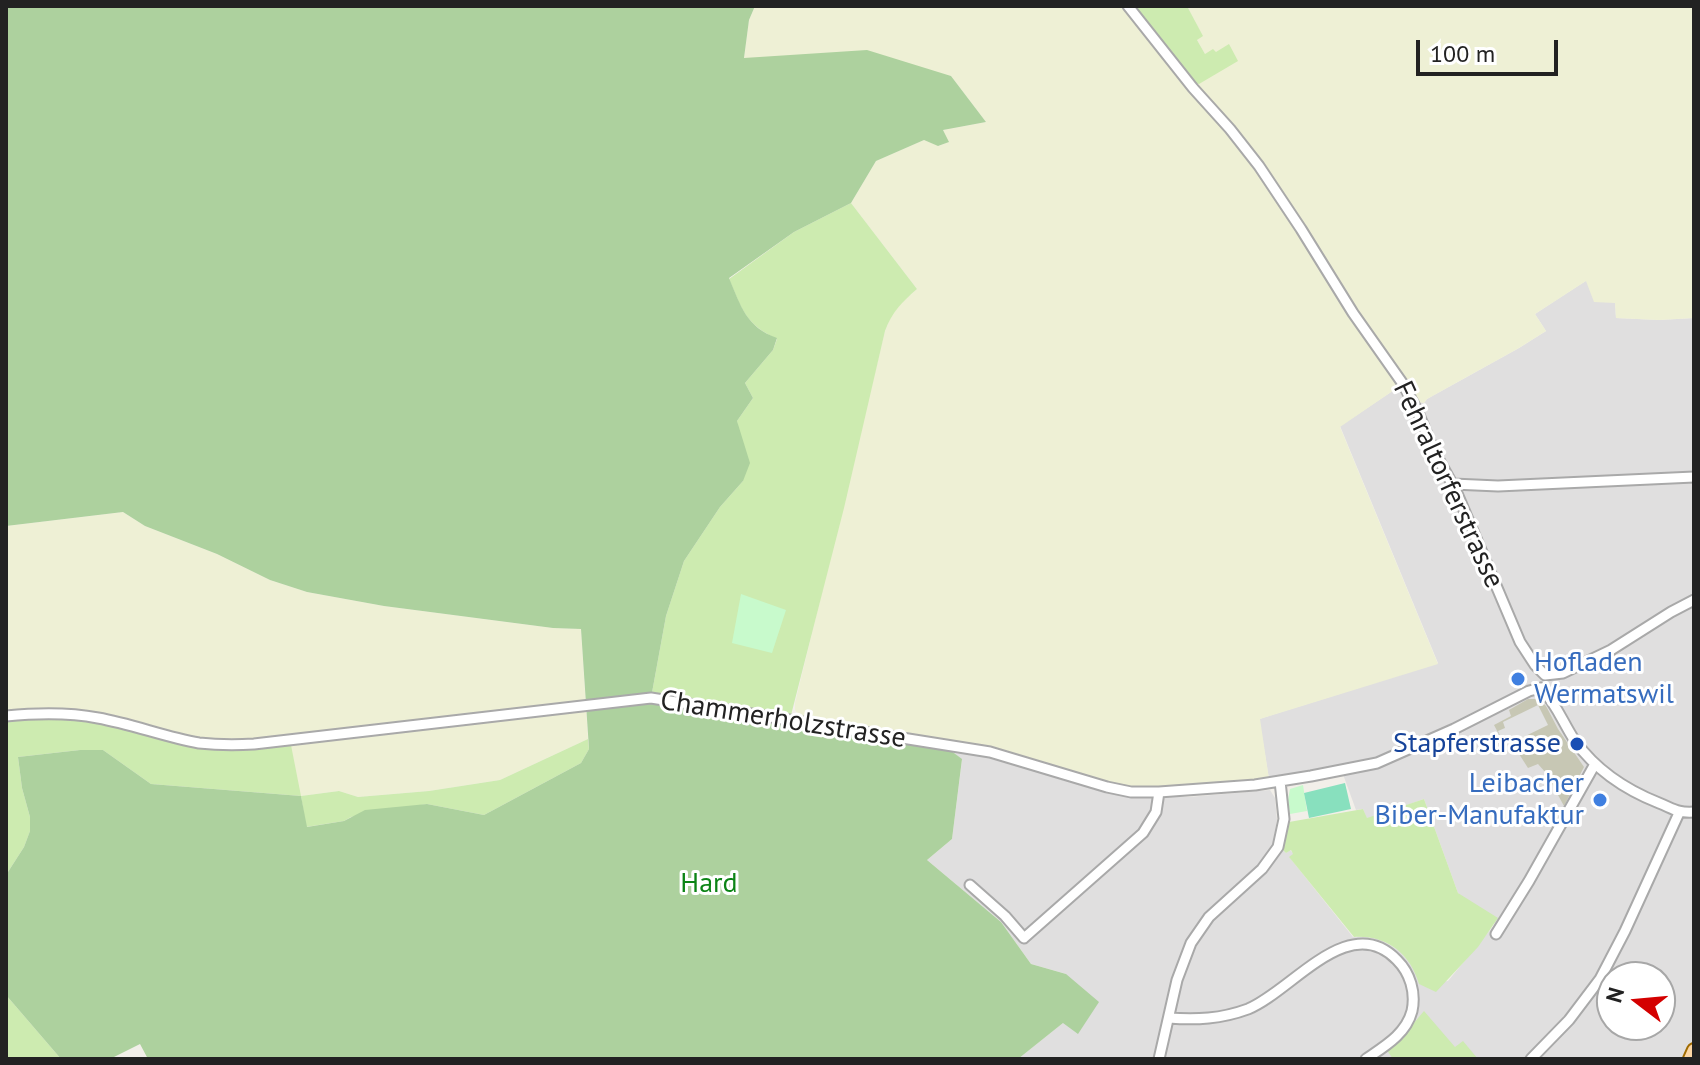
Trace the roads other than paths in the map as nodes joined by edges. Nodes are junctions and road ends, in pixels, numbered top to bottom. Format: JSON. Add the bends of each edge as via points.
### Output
{"nodes":[{"id":1,"x":1128,"y":6,"type":"edge"},
{"id":2,"x":1694,"y":477,"type":"edge"},
{"id":3,"x":1453,"y":484,"type":"junction"},
{"id":4,"x":1694,"y":600,"type":"edge"},
{"id":5,"x":1545,"y":675,"type":"junction"},
{"id":6,"x":1541,"y":688,"type":"junction"},
{"id":7,"x":6,"y":716,"type":"edge"},
{"id":8,"x":1595,"y":764,"type":"junction"},
{"id":9,"x":1280,"y":781,"type":"junction"},
{"id":10,"x":1159,"y":792,"type":"junction"},
{"id":11,"x":1694,"y":812,"type":"edge"},
{"id":12,"x":1679,"y":813,"type":"junction"},
{"id":13,"x":970,"y":885,"type":"dead end"},
{"id":14,"x":1496,"y":934,"type":"dead end"},
{"id":15,"x":1169,"y":1018,"type":"junction"},
{"id":16,"x":1694,"y":1050,"type":"edge"},
{"id":17,"x":1159,"y":1059,"type":"edge"},
{"id":18,"x":1366,"y":1059,"type":"edge"},
{"id":19,"x":1531,"y":1059,"type":"edge"},
{"id":20,"x":1690,"y":1059,"type":"edge"}],
"edges":[{"from":1,"to":3,"type":"street","name":"Fehraltorferstrasse","via":[[1283,201],[1403,384]]},
{"from":2,"to":3,"type":"street"},
{"from":3,"to":5,"type":"street","name":"Fehraltorferstrasse","via":[[1520,642]]},
{"from":4,"to":5,"type":"street","via":[[1611,650],[1563,673]]},
{"from":5,"to":6,"type":"street"},
{"from":6,"to":8,"type":"street"},
{"from":6,"to":9,"type":"street","name":"Chammerholzstrasse","via":[[1377,763]]},
{"from":7,"to":10,"type":"street","name":"Chammerholzstrasse","via":[[75,714],[230,746],[651,698],[980,750],[1107,787]]},
{"from":8,"to":12,"type":"street","via":[[1625,787]]},
{"from":8,"to":14,"type":"street"},
{"from":9,"to":10,"type":"street","name":"Chammerholzstrasse"},
{"from":9,"to":15,"type":"street","via":[[1284,819],[1278,847],[1197,934],[1182,964]]},
{"from":10,"to":13,"type":"street","via":[[1156,812],[1143,833],[1024,938]]},
{"from":11,"to":12,"type":"street"},
{"from":12,"to":19,"type":"street","via":[[1600,979]]},
{"from":15,"to":17,"type":"street"},
{"from":15,"to":18,"type":"street","via":[[1206,1020],[1248,1009],[1331,952],[1371,944],[1401,964],[1413,995],[1402,1031]]},
{"from":16,"to":20,"type":"main road"}]}
